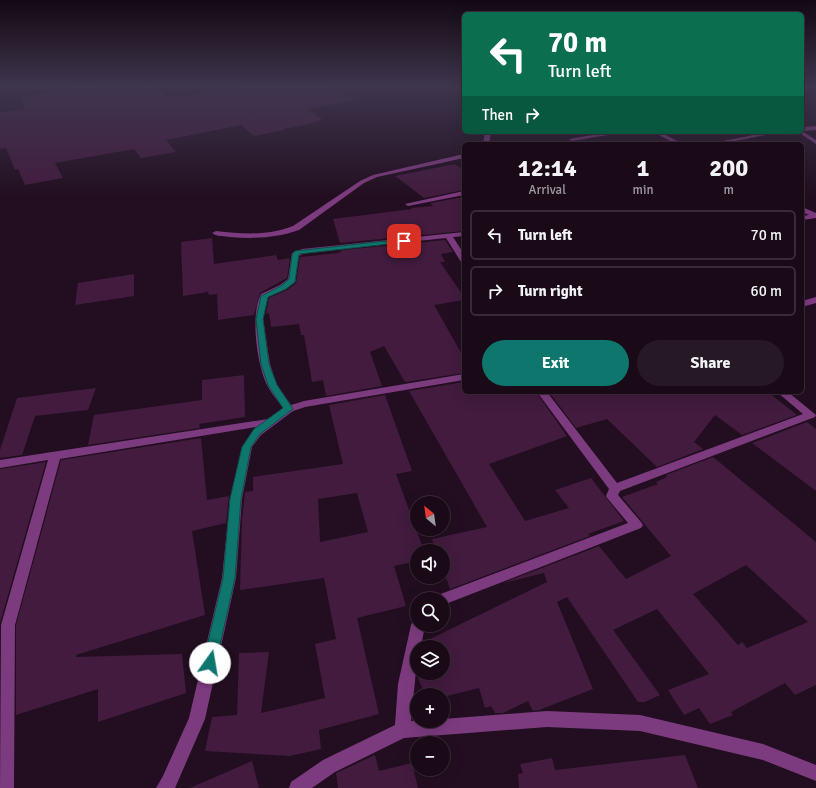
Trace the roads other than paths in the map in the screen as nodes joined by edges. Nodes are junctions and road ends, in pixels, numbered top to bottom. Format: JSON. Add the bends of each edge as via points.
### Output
{"nodes":[{"id":1,"x":816,"y":128,"type":"edge"},
{"id":2,"x":804,"y":129,"type":"edge"},
{"id":3,"x":608,"y":134,"type":"edge"},
{"id":4,"x":660,"y":134,"type":"edge"},
{"id":5,"x":767,"y":134,"type":"edge"},
{"id":6,"x":804,"y":134,"type":"edge"},
{"id":7,"x":572,"y":139,"type":"dead end"},
{"id":8,"x":676,"y":142,"type":"edge"},
{"id":9,"x":723,"y":142,"type":"edge"},
{"id":10,"x":816,"y":142,"type":"edge"},
{"id":11,"x":462,"y":156,"type":"edge"},
{"id":12,"x":462,"y":193,"type":"edge"},
{"id":13,"x":408,"y":204,"type":"dead end"},
{"id":14,"x":804,"y":210,"type":"edge"},
{"id":15,"x":816,"y":216,"type":"edge"},
{"id":16,"x":804,"y":218,"type":"edge"},
{"id":17,"x":216,"y":233,"type":"dead end"},
{"id":18,"x":462,"y":234,"type":"edge"},
{"id":19,"x":448,"y":236,"type":"junction"},
{"id":20,"x":462,"y":257,"type":"edge"},
{"id":21,"x":816,"y":300,"type":"edge"},
{"id":22,"x":804,"y":303,"type":"edge"},
{"id":23,"x":462,"y":377,"type":"edge"},
{"id":24,"x":544,"y":394,"type":"edge"},
{"id":25,"x":785,"y":394,"type":"edge"},
{"id":26,"x":289,"y":409,"type":"junction"},
{"id":27,"x":814,"y":416,"type":"edge"},
{"id":28,"x":272,"y":421,"type":"junction"},
{"id":29,"x":55,"y":456,"type":"junction"},
{"id":30,"x":0,"y":464,"type":"edge"},
{"id":31,"x":615,"y":488,"type":"junction"},
{"id":32,"x":450,"y":596,"type":"edge"},
{"id":33,"x":417,"y":632,"type":"edge"},
{"id":34,"x":403,"y":730,"type":"junction"},
{"id":35,"x":816,"y":773,"type":"edge"},
{"id":36,"x":6,"y":788,"type":"edge"},
{"id":37,"x":164,"y":788,"type":"edge"},
{"id":38,"x":297,"y":788,"type":"edge"}],
"edges":[{"from":1,"to":2,"type":"street"},
{"from":3,"to":7,"type":"street"},
{"from":4,"to":8,"type":"street"},
{"from":5,"to":9,"type":"street"},
{"from":6,"to":10,"type":"street"},
{"from":11,"to":17,"type":"street","via":[[375,176],[362,182],[296,228],[285,232],[262,237]]},
{"from":12,"to":13,"type":"street"},
{"from":14,"to":15,"type":"street"},
{"from":15,"to":16,"type":"street"},
{"from":18,"to":19,"type":"street"},
{"from":19,"to":20,"type":"street"},
{"from":19,"to":26,"type":"street","via":[[302,251],[295,255],[292,280],[284,287],[264,296],[260,319],[265,364],[272,385]]},
{"from":21,"to":22,"type":"street"},
{"from":23,"to":26,"type":"street","via":[[304,404]]},
{"from":24,"to":31,"type":"street"},
{"from":25,"to":27,"type":"street"},
{"from":26,"to":28,"type":"street"},
{"from":27,"to":31,"type":"street"},
{"from":28,"to":29,"type":"street"},
{"from":28,"to":37,"type":"street","via":[[257,432],[246,447],[236,499],[229,578],[197,719]]},
{"from":29,"to":30,"type":"street"},
{"from":29,"to":36,"type":"street","via":[[8,626]]},
{"from":31,"to":32,"type":"street","via":[[612,496],[637,525]]},
{"from":33,"to":34,"type":"street","via":[[406,684]]},
{"from":34,"to":35,"type":"street","via":[[547,718],[640,723],[763,752]]},
{"from":34,"to":38,"type":"street","via":[[329,766]]}]}
